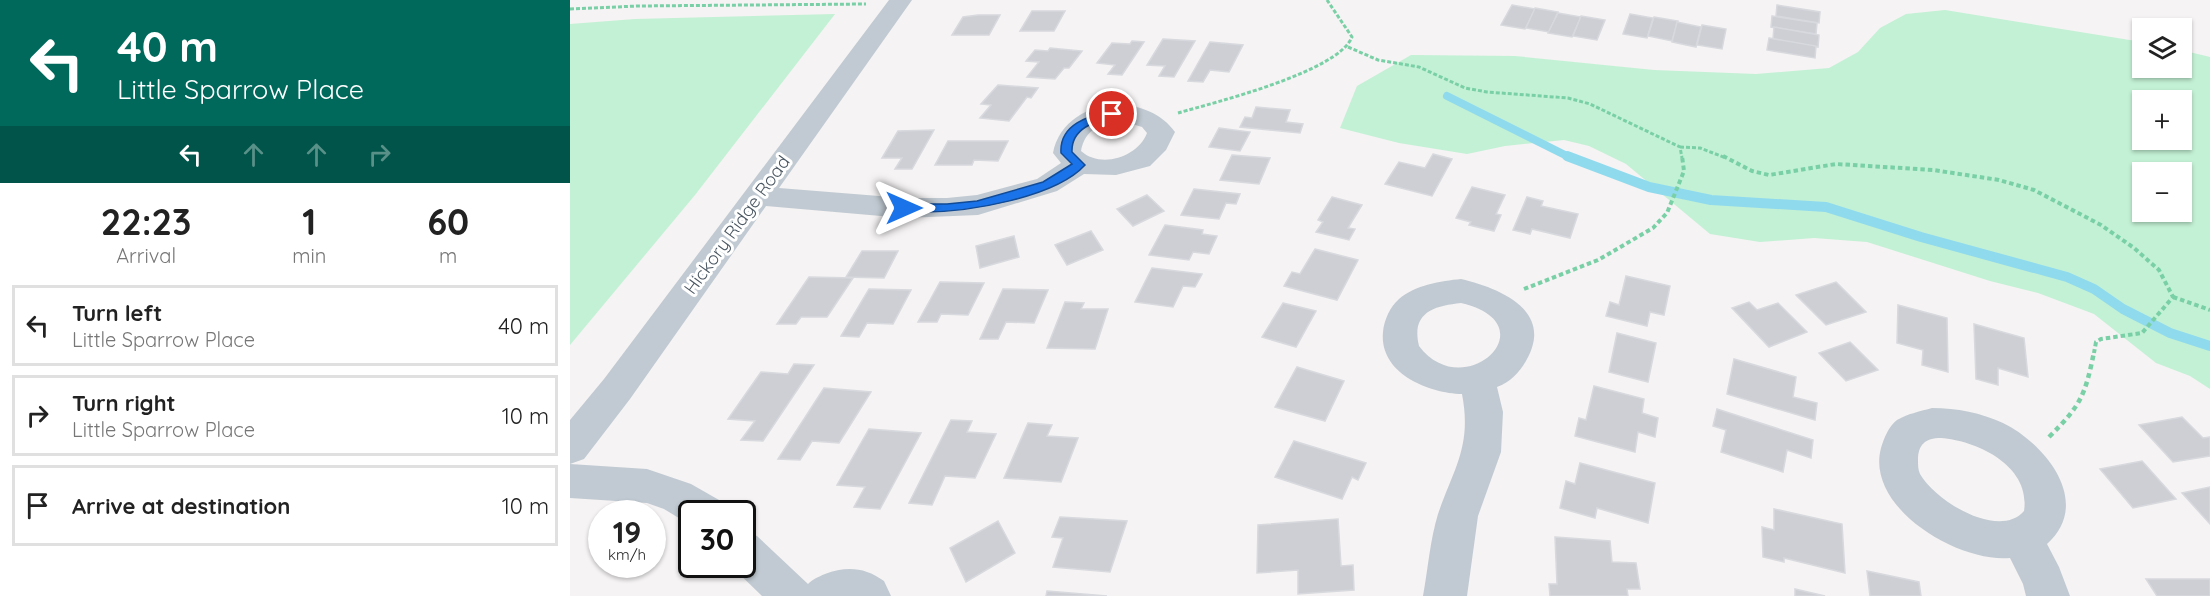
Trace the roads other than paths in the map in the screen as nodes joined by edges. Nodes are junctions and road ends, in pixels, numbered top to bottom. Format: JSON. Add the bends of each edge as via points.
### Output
{"nodes":[{"id":1,"x":899,"y":3,"type":"edge"},
{"id":2,"x":1079,"y":165,"type":"junction"},
{"id":3,"x":758,"y":196,"type":"junction"},
{"id":4,"x":1478,"y":379,"type":"junction"},
{"id":5,"x":570,"y":448,"type":"edge"},
{"id":6,"x":570,"y":481,"type":"edge"},
{"id":7,"x":684,"y":500,"type":"edge"},
{"id":8,"x":2021,"y":537,"type":"junction"},
{"id":9,"x":756,"y":562,"type":"edge"},
{"id":10,"x":792,"y":596,"type":"edge"},
{"id":11,"x":825,"y":596,"type":"edge"},
{"id":12,"x":869,"y":596,"type":"edge"},
{"id":13,"x":1445,"y":596,"type":"edge"},
{"id":14,"x":2048,"y":596,"type":"edge"}],
"edges":[{"from":1,"to":3,"type":"street","name":"Hickory Ridge Road"},
{"from":2,"to":2,"type":"street","via":[[1067,153],[1066,142],[1080,125],[1096,117],[1130,113],[1155,122],[1161,132],[1158,144],[1130,164],[1097,169]]},
{"from":2,"to":3,"type":"street","via":[[1047,184],[978,205],[947,208]]},
{"from":3,"to":5,"type":"street","name":"Hickory Ridge Road"},
{"from":4,"to":4,"type":"street","via":[[1454,380],[1424,372],[1410,361],[1400,345],[1399,326],[1406,312],[1420,300],[1438,293],[1461,291],[1498,304],[1511,317],[1517,333],[1516,348],[1509,361]]},
{"from":4,"to":13,"type":"street","via":[[1484,412],[1482,452],[1458,516]]},
{"from":6,"to":7,"type":"street","via":[[647,486]]},
{"from":8,"to":8,"type":"street","via":[[2044,520],[2047,499],[2039,477],[2024,458],[1976,428],[1953,423],[1932,423],[1912,430],[1902,440],[1900,473],[1926,509],[1977,536],[2001,540]]},
{"from":8,"to":14,"type":"street","via":[[2044,580]]},
{"from":9,"to":10,"type":"street"},
{"from":11,"to":12,"type":"street","via":[[846,587],[857,588]]}]}
